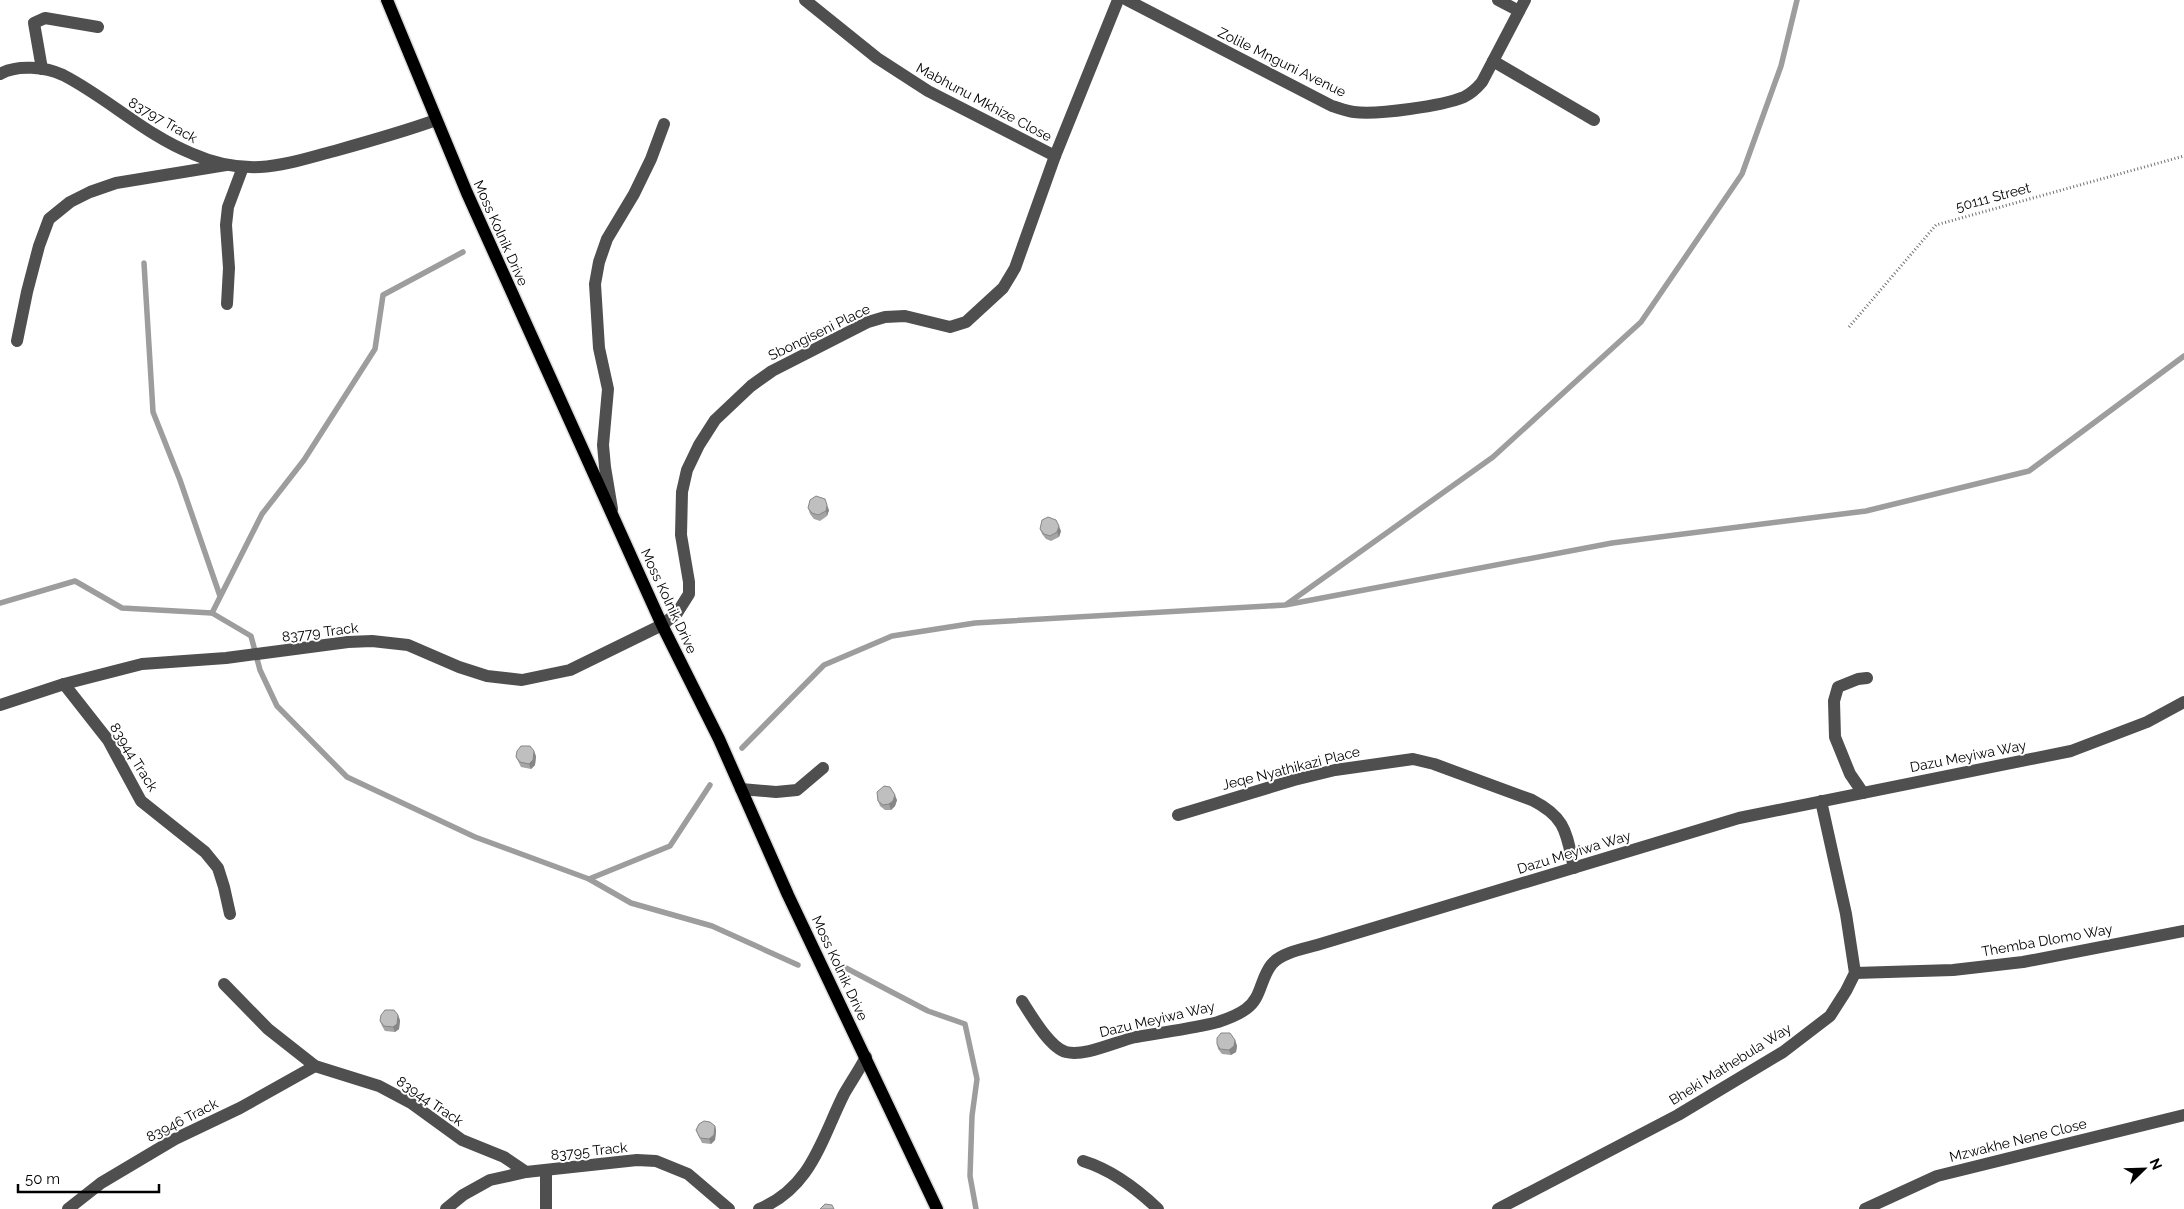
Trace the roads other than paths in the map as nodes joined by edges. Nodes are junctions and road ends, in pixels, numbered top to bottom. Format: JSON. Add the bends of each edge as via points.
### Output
{"nodes":[{"id":1,"x":387,"y":0,"type":"edge"},
{"id":2,"x":805,"y":0,"type":"edge"},
{"id":3,"x":1118,"y":0,"type":"edge"},
{"id":4,"x":1128,"y":0,"type":"edge"},
{"id":5,"x":1498,"y":0,"type":"edge"},
{"id":6,"x":1522,"y":6,"type":"edge"},
{"id":7,"x":98,"y":27,"type":"dead end"},
{"id":8,"x":1493,"y":61,"type":"junction"},
{"id":9,"x":42,"y":69,"type":"junction"},
{"id":10,"x":0,"y":74,"type":"edge"},
{"id":11,"x":436,"y":120,"type":"junction"},
{"id":12,"x":1594,"y":120,"type":"dead end"},
{"id":13,"x":664,"y":124,"type":"dead end"},
{"id":14,"x":1055,"y":156,"type":"junction"},
{"id":15,"x":228,"y":165,"type":"junction"},
{"id":16,"x":243,"y":166,"type":"junction"},
{"id":17,"x":227,"y":304,"type":"dead end"},
{"id":18,"x":17,"y":341,"type":"dead end"},
{"id":19,"x":614,"y":519,"type":"junction"},
{"id":20,"x":662,"y":625,"type":"junction"},
{"id":21,"x":1867,"y":678,"type":"dead end"},
{"id":22,"x":64,"y":684,"type":"junction"},
{"id":23,"x":2184,"y":702,"type":"edge"},
{"id":24,"x":0,"y":705,"type":"edge"},
{"id":25,"x":823,"y":768,"type":"dead end"},
{"id":26,"x":741,"y":789,"type":"junction"},
{"id":27,"x":1862,"y":793,"type":"junction"},
{"id":28,"x":1821,"y":801,"type":"junction"},
{"id":29,"x":1178,"y":815,"type":"dead end"},
{"id":30,"x":1574,"y":868,"type":"junction"},
{"id":31,"x":230,"y":914,"type":"dead end"},
{"id":32,"x":2184,"y":931,"type":"edge"},
{"id":33,"x":1854,"y":973,"type":"junction"},
{"id":34,"x":224,"y":984,"type":"dead end"},
{"id":35,"x":1022,"y":1001,"type":"dead end"},
{"id":36,"x":866,"y":1057,"type":"junction"},
{"id":37,"x":315,"y":1066,"type":"junction"},
{"id":38,"x":2184,"y":1115,"type":"edge"},
{"id":39,"x":1083,"y":1161,"type":"dead end"},
{"id":40,"x":546,"y":1171,"type":"junction"},
{"id":41,"x":526,"y":1172,"type":"junction"},
{"id":42,"x":68,"y":1209,"type":"edge"},
{"id":43,"x":446,"y":1209,"type":"edge"},
{"id":44,"x":546,"y":1209,"type":"edge"},
{"id":45,"x":729,"y":1209,"type":"edge"},
{"id":46,"x":759,"y":1209,"type":"edge"},
{"id":47,"x":937,"y":1209,"type":"edge"},
{"id":48,"x":1158,"y":1209,"type":"edge"},
{"id":49,"x":1498,"y":1209,"type":"edge"},
{"id":50,"x":1865,"y":1209,"type":"edge"}],
"edges":[{"from":1,"to":11,"type":"main road","name":"Moss Kolnik Drive"},
{"from":2,"to":14,"type":"street","name":"Mabhunu Mkhize Close","via":[[877,58],[928,91]]},
{"from":3,"to":14,"type":"street","name":"Sbongiseni Place"},
{"from":4,"to":8,"type":"street","name":"Zolile Mnguni Avenue","via":[[1332,106],[1353,112],[1422,107],[1463,97],[1482,82]]},
{"from":5,"to":6,"type":"street"},
{"from":6,"to":8,"type":"street","name":"Zolile Mnguni Avenue"},
{"from":7,"to":9,"type":"street","via":[[39,19],[34,23],[34,30]]},
{"from":8,"to":12,"type":"street"},
{"from":9,"to":10,"type":"street","name":"83797 Track","via":[[24,68]]},
{"from":9,"to":15,"type":"street","name":"83797 Track","via":[[62,75],[171,144]]},
{"from":11,"to":16,"type":"street","name":"83797 Track","via":[[289,163]]},
{"from":11,"to":19,"type":"main road","name":"Moss Kolnik Drive","via":[[466,194]]},
{"from":13,"to":19,"type":"street","via":[[634,194],[607,238],[595,284],[599,348],[608,389],[603,445]]},
{"from":14,"to":20,"type":"street","name":"Sbongiseni Place","via":[[1015,268],[1004,288],[966,322],[950,327],[905,316],[868,322],[772,371],[715,420],[687,470],[682,492],[681,535],[689,594],[677,612]]},
{"from":15,"to":16,"type":"street","name":"83797 Track"},
{"from":15,"to":18,"type":"street","via":[[116,183],[70,202],[49,219],[39,246]]},
{"from":16,"to":17,"type":"street","via":[[228,207]]},
{"from":19,"to":20,"type":"main road","name":"Moss Kolnik Drive"},
{"from":20,"to":22,"type":"street","name":"83779 Track","via":[[570,670],[522,680],[487,676],[422,650],[390,642],[348,642],[226,658],[142,664]]},
{"from":20,"to":26,"type":"main road","name":"Moss Kolnik Drive"},
{"from":21,"to":27,"type":"street","via":[[1838,687],[1834,702],[1837,744]]},
{"from":22,"to":24,"type":"street","name":"83779 Track"},
{"from":22,"to":31,"type":"street","name":"83944 Track","via":[[108,740],[141,801],[205,852],[218,868]]},
{"from":23,"to":27,"type":"street","name":"Dazu Meyiwa Way","via":[[2147,722],[2071,751]]},
{"from":25,"to":26,"type":"street","via":[[797,790]]},
{"from":26,"to":36,"type":"main road","name":"Moss Kolnik Drive"},
{"from":27,"to":28,"type":"street","name":"Dazu Meyiwa Way"},
{"from":28,"to":30,"type":"street","name":"Dazu Meyiwa Way","via":[[1739,818]]},
{"from":28,"to":33,"type":"street","via":[[1846,914]]},
{"from":29,"to":30,"type":"street","name":"Jeqe Nyathikazi Place","via":[[1335,770],[1412,759],[1548,808],[1565,829]]},
{"from":30,"to":35,"type":"street","name":"Dazu Meyiwa Way","via":[[1317,944],[1276,960],[1252,1004],[1234,1016],[1202,1026],[1070,1053],[1055,1046]]},
{"from":32,"to":33,"type":"street","name":"Themba Dlomo Way","via":[[2023,962],[1953,970]]},
{"from":33,"to":49,"type":"street","name":"Bheki Mathebula Way","via":[[1830,1016],[1783,1052],[1678,1115]]},
{"from":34,"to":37,"type":"street","name":"83944 Track","via":[[268,1029]]},
{"from":36,"to":46,"type":"street","via":[[801,1179],[789,1192]]},
{"from":36,"to":47,"type":"main road","name":"Moss Kolnik Drive"},
{"from":37,"to":41,"type":"street","name":"83944 Track","via":[[379,1086],[411,1103],[462,1140],[504,1157]]},
{"from":37,"to":42,"type":"street","name":"83946 Track","via":[[240,1108],[175,1139],[102,1183]]},
{"from":38,"to":50,"type":"street","name":"Mzwakhe Nene Close","via":[[1937,1176]]},
{"from":39,"to":48,"type":"street","via":[[1102,1167]]},
{"from":40,"to":41,"type":"street","name":"83795 Track"},
{"from":40,"to":44,"type":"street"},
{"from":40,"to":45,"type":"street","name":"83795 Track","via":[[637,1160],[656,1161],[688,1174]]},
{"from":41,"to":43,"type":"street","name":"83795 Track","via":[[490,1180]]}]}
